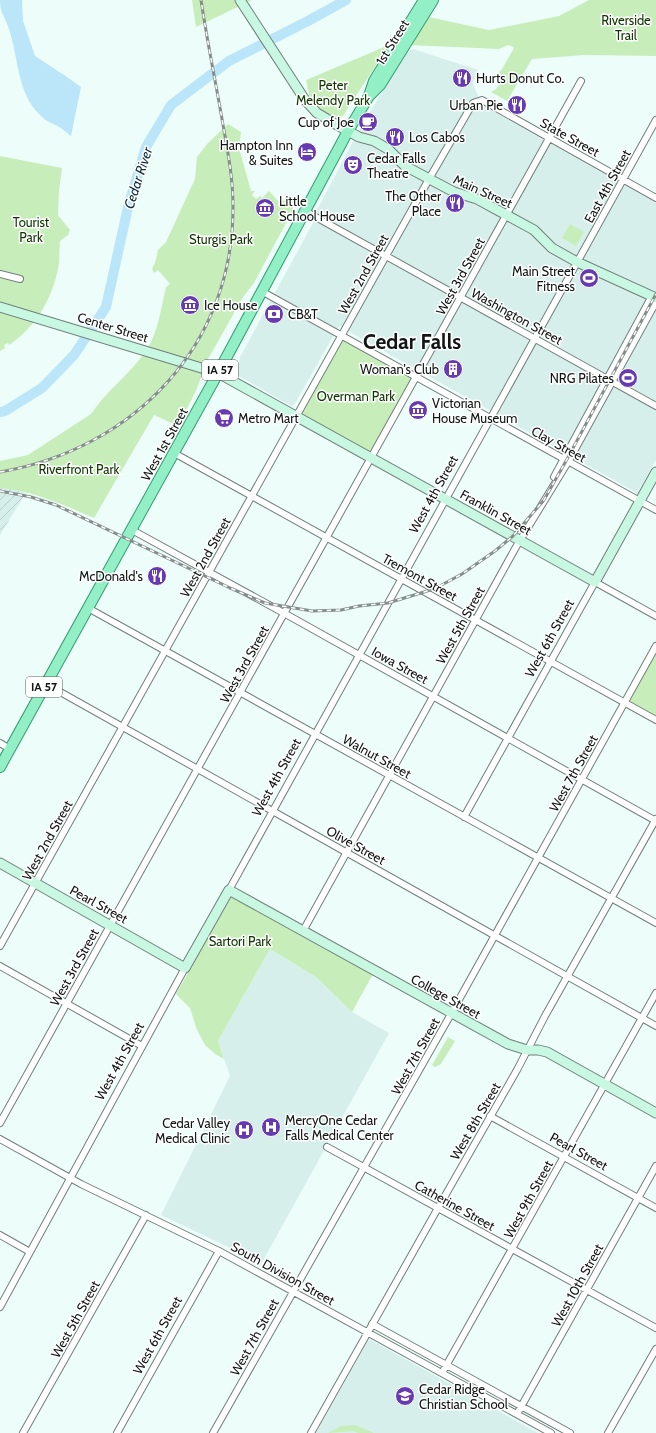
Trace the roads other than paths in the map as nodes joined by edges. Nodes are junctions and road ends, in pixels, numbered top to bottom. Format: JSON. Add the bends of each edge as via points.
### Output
{"nodes":[{"id":1,"x":240,"y":0,"type":"edge"},
{"id":2,"x":424,"y":0,"type":"edge"},
{"id":3,"x":433,"y":0,"type":"edge"},
{"id":4,"x":402,"y":44,"type":"junction"},
{"id":5,"x":581,"y":81,"type":"dead end"},
{"id":6,"x":473,"y":102,"type":"joint"},
{"id":7,"x":656,"y":120,"type":"edge"},
{"id":8,"x":348,"y":131,"type":"junction"},
{"id":9,"x":549,"y":138,"type":"junction"},
{"id":10,"x":428,"y":179,"type":"junction"},
{"id":11,"x":624,"y":180,"type":"junction"},
{"id":12,"x":656,"y":198,"type":"edge"},
{"id":13,"x":305,"y":211,"type":"junction"},
{"id":14,"x":506,"y":215,"type":"junction"},
{"id":15,"x":386,"y":255,"type":"junction"},
{"id":16,"x":577,"y":262,"type":"junction"},
{"id":17,"x":0,"y":274,"type":"edge"},
{"id":18,"x":20,"y":279,"type":"dead end"},
{"id":19,"x":263,"y":292,"type":"junction"},
{"id":20,"x":461,"y":297,"type":"junction"},
{"id":21,"x":655,"y":298,"type":"edge"},
{"id":22,"x":0,"y":307,"type":"edge"},
{"id":23,"x":341,"y":336,"type":"junction"},
{"id":24,"x":535,"y":338,"type":"junction"},
{"id":25,"x":218,"y":373,"type":"junction"},
{"id":26,"x":416,"y":377,"type":"junction"},
{"id":27,"x":610,"y":380,"type":"junction"},
{"id":28,"x":656,"y":406,"type":"edge"},
{"id":29,"x":296,"y":416,"type":"junction"},
{"id":30,"x":490,"y":418,"type":"junction"},
{"id":31,"x":174,"y":453,"type":"junction"},
{"id":32,"x":371,"y":458,"type":"junction"},
{"id":33,"x":566,"y":461,"type":"junction"},
{"id":34,"x":656,"y":472,"type":"edge"},
{"id":35,"x":251,"y":496,"type":"junction"},
{"id":36,"x":446,"y":499,"type":"junction"},
{"id":37,"x":640,"y":501,"type":"junction"},
{"id":38,"x":656,"y":510,"type":"edge"},
{"id":39,"x":132,"y":530,"type":"junction"},
{"id":40,"x":326,"y":538,"type":"junction"},
{"id":41,"x":520,"y":540,"type":"junction"},
{"id":42,"x":209,"y":571,"type":"junction"},
{"id":43,"x":401,"y":579,"type":"junction"},
{"id":44,"x":595,"y":582,"type":"junction"},
{"id":45,"x":88,"y":608,"type":"junction"},
{"id":46,"x":284,"y":613,"type":"junction"},
{"id":47,"x":656,"y":616,"type":"edge"},
{"id":48,"x":476,"y":621,"type":"junction"},
{"id":49,"x":656,"y":646,"type":"edge"},
{"id":50,"x":165,"y":651,"type":"junction"},
{"id":51,"x":359,"y":655,"type":"junction"},
{"id":52,"x":551,"y":661,"type":"junction"},
{"id":53,"x":46,"y":684,"type":"junction"},
{"id":54,"x":240,"y":692,"type":"junction"},
{"id":55,"x":433,"y":696,"type":"junction"},
{"id":56,"x":624,"y":703,"type":"junction"},
{"id":57,"x":656,"y":720,"type":"edge"},
{"id":58,"x":123,"y":727,"type":"junction"},
{"id":59,"x":315,"y":734,"type":"junction"},
{"id":60,"x":508,"y":738,"type":"junction"},
{"id":61,"x":0,"y":744,"type":"edge"},
{"id":62,"x":10,"y":749,"type":"junction"},
{"id":63,"x":0,"y":767,"type":"edge"},
{"id":64,"x":198,"y":769,"type":"junction"},
{"id":65,"x":390,"y":775,"type":"junction"},
{"id":66,"x":582,"y":780,"type":"junction"},
{"id":67,"x":272,"y":811,"type":"junction"},
{"id":68,"x":464,"y":817,"type":"junction"},
{"id":69,"x":656,"y":820,"type":"edge"},
{"id":70,"x":346,"y":852,"type":"junction"},
{"id":71,"x":538,"y":858,"type":"junction"},
{"id":72,"x":0,"y":863,"type":"edge"},
{"id":73,"x":35,"y":883,"type":"junction"},
{"id":74,"x":229,"y":890,"type":"junction"},
{"id":75,"x":611,"y":898,"type":"junction"},
{"id":76,"x":656,"y":923,"type":"edge"},
{"id":77,"x":110,"y":925,"type":"junction"},
{"id":78,"x":302,"y":931,"type":"junction"},
{"id":79,"x":494,"y":935,"type":"junction"},
{"id":80,"x":0,"y":946,"type":"edge"},
{"id":81,"x":0,"y":966,"type":"edge"},
{"id":82,"x":186,"y":968,"type":"junction"},
{"id":83,"x":567,"y":976,"type":"junction"},
{"id":84,"x":656,"y":993,"type":"edge"},
{"id":85,"x":66,"y":1004,"type":"junction"},
{"id":86,"x":451,"y":1014,"type":"junction"},
{"id":87,"x":642,"y":1018,"type":"junction"},
{"id":88,"x":656,"y":1026,"type":"edge"},
{"id":89,"x":142,"y":1046,"type":"junction"},
{"id":90,"x":527,"y":1050,"type":"junction"},
{"id":91,"x":605,"y":1084,"type":"junction"},
{"id":92,"x":656,"y":1113,"type":"edge"},
{"id":93,"x":490,"y":1116,"type":"junction"},
{"id":94,"x":0,"y":1123,"type":"edge"},
{"id":95,"x":0,"y":1139,"type":"edge"},
{"id":96,"x":327,"y":1147,"type":"dead end"},
{"id":97,"x":564,"y":1157,"type":"junction"},
{"id":98,"x":656,"y":1166,"type":"edge"},
{"id":99,"x":364,"y":1167,"type":"junction"},
{"id":100,"x":70,"y":1178,"type":"junction"},
{"id":101,"x":638,"y":1198,"type":"junction"},
{"id":102,"x":438,"y":1208,"type":"junction"},
{"id":103,"x":656,"y":1208,"type":"edge"},
{"id":104,"x":146,"y":1215,"type":"junction"},
{"id":105,"x":0,"y":1235,"type":"edge"},
{"id":106,"x":512,"y":1249,"type":"junction"},
{"id":107,"x":219,"y":1250,"type":"junction"},
{"id":108,"x":30,"y":1252,"type":"junction"},
{"id":109,"x":586,"y":1290,"type":"junction"},
{"id":110,"x":293,"y":1291,"type":"junction"},
{"id":111,"x":0,"y":1307,"type":"edge"},
{"id":112,"x":372,"y":1324,"type":"junction"},
{"id":113,"x":656,"y":1328,"type":"edge"},
{"id":114,"x":368,"y":1332,"type":"junction"},
{"id":115,"x":656,"y":1349,"type":"edge"},
{"id":116,"x":447,"y":1365,"type":"junction"},
{"id":117,"x":442,"y":1373,"type":"junction"},
{"id":118,"x":521,"y":1406,"type":"junction"},
{"id":119,"x":517,"y":1414,"type":"junction"},
{"id":120,"x":23,"y":1433,"type":"edge"},
{"id":121,"x":117,"y":1433,"type":"edge"},
{"id":122,"x":213,"y":1433,"type":"edge"},
{"id":123,"x":311,"y":1433,"type":"edge"},
{"id":124,"x":551,"y":1433,"type":"edge"},
{"id":125,"x":570,"y":1433,"type":"edge"},
{"id":126,"x":608,"y":1433,"type":"edge"}],
"edges":[{"from":1,"to":8,"type":"street","name":"Main Street","via":[[305,100],[317,113]]},
{"from":2,"to":4,"type":"main road","name":"1st Street"},
{"from":3,"to":4,"type":"main road","name":"1st Street"},
{"from":4,"to":8,"type":"main road","name":"1st Street","via":[[380,85],[369,96]]},
{"from":5,"to":9,"type":"street","name":"West 3rd Street"},
{"from":6,"to":9,"type":"street","name":"State Street","via":[[482,100]]},
{"from":6,"to":10,"type":"street","name":"West 2nd Street"},
{"from":7,"to":11,"type":"street","name":"East 4th Street"},
{"from":8,"to":10,"type":"street","name":"Main Street","via":[[388,149],[405,166]]},
{"from":8,"to":13,"type":"main road","name":"West 1st Street","number":"IA 57"},
{"from":9,"to":11,"type":"street","name":"State Street"},
{"from":9,"to":14,"type":"street","name":"West 3rd Street"},
{"from":10,"to":14,"type":"street","name":"Main Street","via":[[454,192],[477,199]]},
{"from":10,"to":15,"type":"street","name":"West 2nd Street"},
{"from":11,"to":12,"type":"street","name":"State Street"},
{"from":11,"to":16,"type":"street","name":"East 4th Street"},
{"from":13,"to":15,"type":"street","name":"Washington Street"},
{"from":13,"to":19,"type":"main road","name":"West 1st Street","number":"IA 57"},
{"from":14,"to":16,"type":"street","name":"Main Street","via":[[534,230],[552,248]]},
{"from":14,"to":20,"type":"street","name":"West 3rd Street"},
{"from":15,"to":20,"type":"street","name":"Washington Street"},
{"from":15,"to":23,"type":"street","name":"West 2nd Street"},
{"from":16,"to":21,"type":"street","name":"Main Street"},
{"from":16,"to":24,"type":"street","name":"West 4th Street"},
{"from":17,"to":18,"type":"street"},
{"from":19,"to":23,"type":"street","name":"Clay Street"},
{"from":19,"to":25,"type":"main road","name":"West 1st Street","number":"IA 57"},
{"from":20,"to":24,"type":"street","name":"Washington Street"},
{"from":20,"to":26,"type":"street","name":"West 3rd Street"},
{"from":21,"to":27,"type":"street","name":"West 5th Street"},
{"from":22,"to":25,"type":"street","name":"Center Street"},
{"from":23,"to":26,"type":"street","name":"Clay Street"},
{"from":23,"to":29,"type":"street","name":"West 2nd Street"},
{"from":24,"to":27,"type":"street","name":"Washington Street"},
{"from":24,"to":30,"type":"street","name":"West 4th Street"},
{"from":25,"to":29,"type":"street","name":"Franklin Street"},
{"from":25,"to":31,"type":"main road","name":"West 1st Street","number":"IA 57"},
{"from":26,"to":30,"type":"street","name":"Clay Street"},
{"from":26,"to":32,"type":"street","name":"West 3rd Street"},
{"from":27,"to":28,"type":"street","name":"Washington Street"},
{"from":27,"to":33,"type":"street","name":"West 5th Street"},
{"from":29,"to":32,"type":"street","name":"Franklin Street"},
{"from":29,"to":35,"type":"street","name":"West 2nd Street"},
{"from":30,"to":33,"type":"street","name":"Clay Street"},
{"from":30,"to":36,"type":"street","name":"West 4th Street"},
{"from":31,"to":35,"type":"street","name":"Tremont Street"},
{"from":31,"to":39,"type":"main road","name":"West 1st Street","number":"IA 57"},
{"from":32,"to":36,"type":"street","name":"Franklin Street"},
{"from":32,"to":40,"type":"street","name":"West 3rd Street"},
{"from":33,"to":37,"type":"street","name":"Clay Street"},
{"from":33,"to":41,"type":"street","name":"West 5th Street"},
{"from":34,"to":37,"type":"street","name":"West 6th Street"},
{"from":35,"to":40,"type":"street","name":"Tremont Street"},
{"from":35,"to":42,"type":"street","name":"West 2nd Street"},
{"from":36,"to":41,"type":"street","name":"Franklin Street"},
{"from":36,"to":43,"type":"street","name":"West 4th Street"},
{"from":37,"to":38,"type":"street","name":"Clay Street"},
{"from":37,"to":44,"type":"street","name":"West 6th Street"},
{"from":39,"to":42,"type":"street","name":"Iowa Street"},
{"from":39,"to":45,"type":"main road","name":"West 1st Street","number":"IA 57"},
{"from":40,"to":43,"type":"street","name":"Tremont Street"},
{"from":40,"to":46,"type":"street","name":"West 3rd Street"},
{"from":41,"to":44,"type":"street","name":"Franklin Street"},
{"from":41,"to":48,"type":"street","name":"West 5th Street"},
{"from":42,"to":46,"type":"street","name":"Iowa Street"},
{"from":42,"to":50,"type":"street","name":"West 2nd Street"},
{"from":43,"to":48,"type":"street","name":"Tremont Street"},
{"from":43,"to":51,"type":"street","name":"West 4th Street"},
{"from":44,"to":47,"type":"street","name":"Franklin Street"},
{"from":44,"to":52,"type":"street","name":"West 6th Street"},
{"from":45,"to":50,"type":"street","name":"Walnut Street"},
{"from":45,"to":53,"type":"main road","name":"West 1st Street","number":"IA 57"},
{"from":46,"to":51,"type":"street","name":"Iowa Street"},
{"from":46,"to":54,"type":"street","name":"West 3rd Street"},
{"from":48,"to":52,"type":"street","name":"Tremont Street"},
{"from":48,"to":55,"type":"street","name":"West 5th Street"},
{"from":49,"to":56,"type":"street","name":"West 7th Street"},
{"from":50,"to":54,"type":"street","name":"Walnut Street"},
{"from":50,"to":58,"type":"street","name":"West 2nd Street"},
{"from":51,"to":55,"type":"street","name":"Iowa Street"},
{"from":51,"to":59,"type":"street","name":"West 4th Street"},
{"from":52,"to":56,"type":"street","name":"Tremont Street"},
{"from":52,"to":60,"type":"street","name":"West 6th Street"},
{"from":53,"to":58,"type":"street","name":"Olive Street"},
{"from":53,"to":62,"type":"main road","name":"West 1st Street","number":"IA 57"},
{"from":54,"to":59,"type":"street","name":"Walnut Street"},
{"from":54,"to":64,"type":"street","name":"West 3rd Street"},
{"from":55,"to":60,"type":"street","name":"Iowa Street"},
{"from":55,"to":65,"type":"street","name":"West 5th Street"},
{"from":56,"to":57,"type":"street","name":"Tremont Street"},
{"from":56,"to":66,"type":"street","name":"West 7th Street"},
{"from":58,"to":64,"type":"street","name":"Olive Street"},
{"from":58,"to":73,"type":"street","name":"West 2nd Street"},
{"from":59,"to":65,"type":"street","name":"Walnut Street"},
{"from":59,"to":67,"type":"street","name":"West 4th Street"},
{"from":60,"to":66,"type":"street","name":"Iowa Street"},
{"from":60,"to":68,"type":"street","name":"West 6th Street"},
{"from":61,"to":62,"type":"street"},
{"from":62,"to":63,"type":"main road","name":"West 1st Street","number":"IA 57"},
{"from":64,"to":67,"type":"street","name":"Olive Street"},
{"from":64,"to":77,"type":"street","name":"West 3rd Street"},
{"from":65,"to":68,"type":"street","name":"Walnut Street"},
{"from":65,"to":70,"type":"street","name":"West 5th Street"},
{"from":66,"to":69,"type":"street","name":"Iowa Street"},
{"from":66,"to":71,"type":"street","name":"West 7th Street"},
{"from":67,"to":70,"type":"street","name":"Olive Street"},
{"from":67,"to":74,"type":"street","name":"West 4th Street"},
{"from":68,"to":71,"type":"street","name":"Walnut Street"},
{"from":69,"to":75,"type":"street","name":"West 8th Street"},
{"from":70,"to":78,"type":"street","name":"West 5th Street"},
{"from":70,"to":79,"type":"street","name":"Olive Street"},
{"from":71,"to":75,"type":"street","name":"Walnut Street"},
{"from":71,"to":79,"type":"street","name":"West 7th Street"},
{"from":72,"to":73,"type":"street","name":"Pearl Street"},
{"from":73,"to":77,"type":"street","name":"Pearl Street"},
{"from":73,"to":80,"type":"street","name":"West 2nd Street"},
{"from":74,"to":78,"type":"street","name":"College Street"},
{"from":74,"to":82,"type":"street","name":"West 4th Street"},
{"from":75,"to":76,"type":"street","name":"Walnut Street"},
{"from":75,"to":83,"type":"street","name":"West 8th Street"},
{"from":77,"to":82,"type":"street","name":"Pearl Street"},
{"from":77,"to":85,"type":"street","name":"West 3rd Street"},
{"from":78,"to":86,"type":"street","name":"College Street"},
{"from":79,"to":83,"type":"street","name":"Olive Street"},
{"from":79,"to":86,"type":"street","name":"West 7th Street"},
{"from":81,"to":85,"type":"street"},
{"from":82,"to":89,"type":"street","name":"West 4th Street"},
{"from":83,"to":87,"type":"street","name":"Olive Street"},
{"from":83,"to":90,"type":"street","name":"West 8th Street"},
{"from":84,"to":87,"type":"street","name":"West 9th Street"},
{"from":85,"to":89,"type":"street"},
{"from":85,"to":94,"type":"street","name":"West 3rd Street"},
{"from":86,"to":90,"type":"street","name":"College Street","via":[[508,1044]]},
{"from":86,"to":99,"type":"street","name":"West 7th Street"},
{"from":87,"to":88,"type":"street","name":"Olive Street"},
{"from":87,"to":91,"type":"street","name":"West 9th Street"},
{"from":89,"to":100,"type":"street","name":"West 4th Street"},
{"from":90,"to":91,"type":"street","name":"College Street","via":[[547,1052]]},
{"from":90,"to":93,"type":"street","name":"West 8th Street"},
{"from":91,"to":92,"type":"street","name":"College Street"},
{"from":91,"to":97,"type":"street","name":"West 9th Street"},
{"from":93,"to":97,"type":"street","name":"Pearl Street"},
{"from":93,"to":102,"type":"street","name":"West 8th Street"},
{"from":95,"to":100,"type":"street","name":"South Division Street"},
{"from":96,"to":99,"type":"street","name":"Catherine Street"},
{"from":97,"to":101,"type":"street","name":"Pearl Street"},
{"from":97,"to":106,"type":"street","name":"West 9th Street"},
{"from":98,"to":101,"type":"street","name":"West 10th Street"},
{"from":99,"to":102,"type":"street","name":"Catherine Street"},
{"from":99,"to":110,"type":"street","name":"West 7th Street"},
{"from":100,"to":104,"type":"street","name":"South Division Street"},
{"from":100,"to":108,"type":"street","name":"West 4th Street"},
{"from":101,"to":103,"type":"street","name":"Pearl Street"},
{"from":101,"to":109,"type":"street","name":"West 10th Street"},
{"from":102,"to":106,"type":"street","name":"Catherine Street"},
{"from":102,"to":112,"type":"street","name":"West 8th Street"},
{"from":104,"to":107,"type":"street","name":"South Division Street"},
{"from":104,"to":120,"type":"street","name":"West 5th Street"},
{"from":105,"to":108,"type":"street"},
{"from":106,"to":109,"type":"street","name":"Catherine Street"},
{"from":106,"to":116,"type":"street","name":"West 9th Street"},
{"from":107,"to":110,"type":"street","name":"South Division Street"},
{"from":107,"to":121,"type":"street","name":"West 6th Street"},
{"from":108,"to":111,"type":"street","name":"West 4th Street"},
{"from":109,"to":113,"type":"street","name":"Catherine Street"},
{"from":109,"to":118,"type":"street","name":"West 10th Street"},
{"from":110,"to":114,"type":"street","name":"South Division Street"},
{"from":110,"to":122,"type":"street","name":"West 7th Street"},
{"from":112,"to":114,"type":"street","name":"West 8th Street"},
{"from":112,"to":116,"type":"street"},
{"from":114,"to":117,"type":"street","name":"South Division Street"},
{"from":114,"to":123,"type":"street","name":"West 8th Street"},
{"from":115,"to":126,"type":"street"},
{"from":116,"to":117,"type":"street","name":"West 9th Street"},
{"from":116,"to":118,"type":"street"},
{"from":117,"to":119,"type":"street","name":"South Division Street"},
{"from":118,"to":119,"type":"street","name":"West 10th Street"},
{"from":118,"to":125,"type":"street"},
{"from":119,"to":124,"type":"street","name":"South Division Street"}]}
